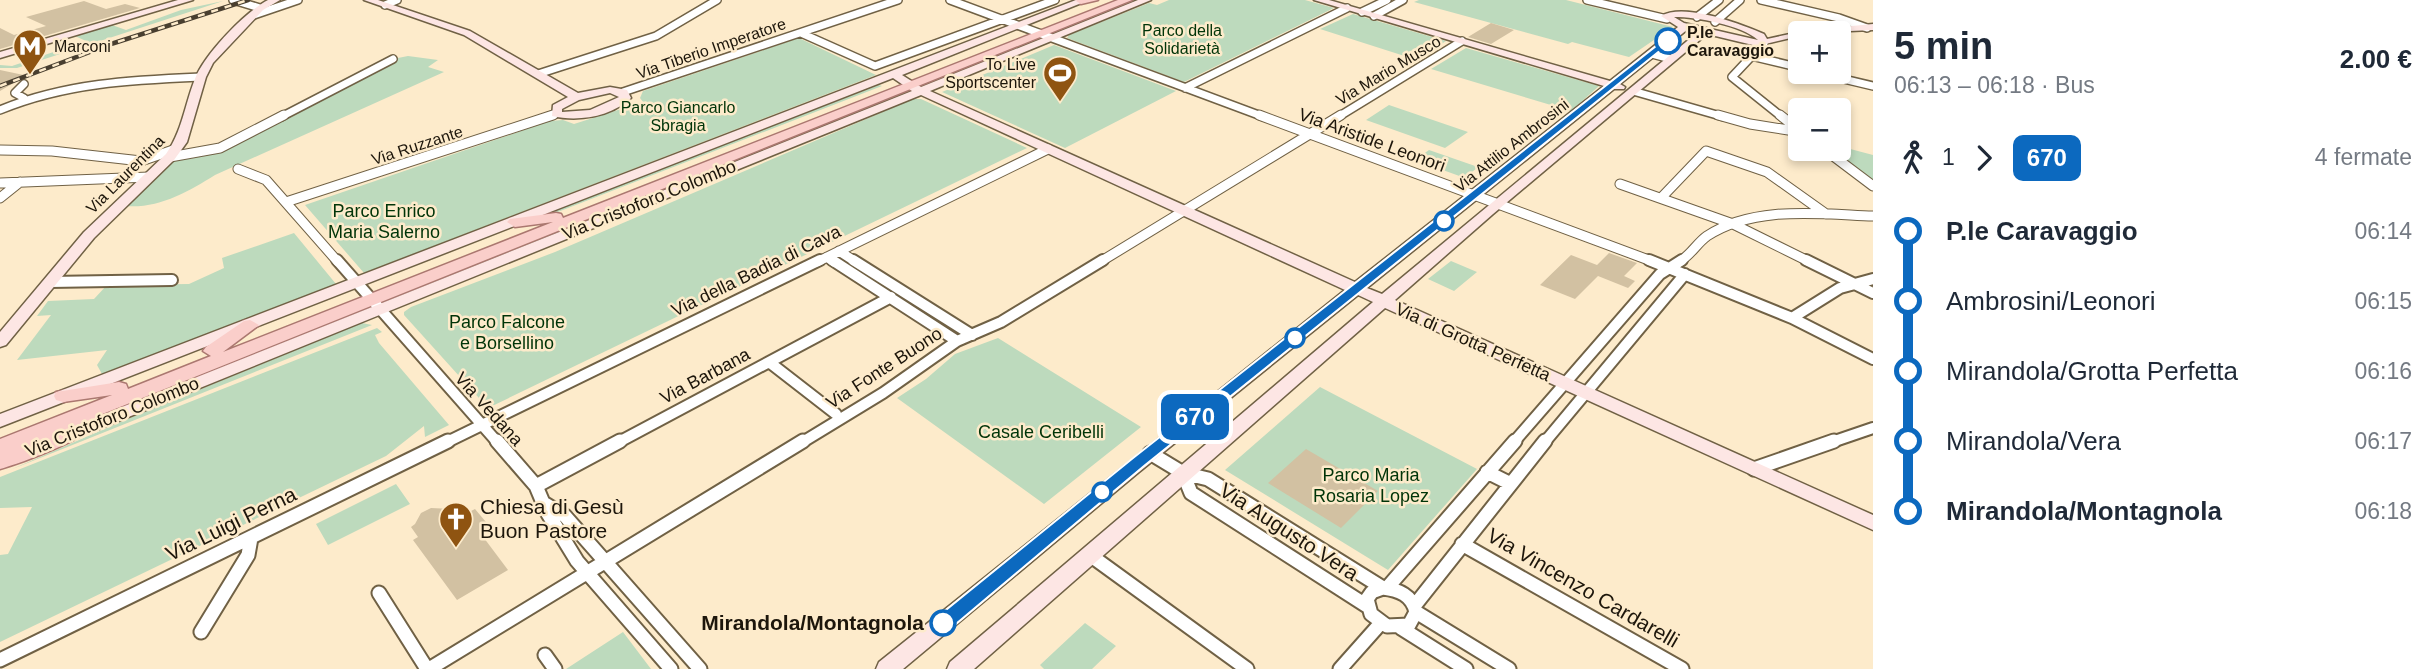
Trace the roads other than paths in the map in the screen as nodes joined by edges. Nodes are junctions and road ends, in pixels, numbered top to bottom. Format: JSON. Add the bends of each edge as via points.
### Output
{"nodes":[{"id":1,"x":188,"y":0,"type":"edge"},
{"id":2,"x":233,"y":0,"type":"edge"},
{"id":3,"x":275,"y":0,"type":"edge"},
{"id":4,"x":298,"y":0,"type":"edge"},
{"id":5,"x":369,"y":0,"type":"edge"},
{"id":6,"x":717,"y":0,"type":"edge"},
{"id":7,"x":898,"y":0,"type":"edge"},
{"id":8,"x":950,"y":0,"type":"edge"},
{"id":9,"x":1055,"y":0,"type":"edge"},
{"id":10,"x":1093,"y":0,"type":"edge"},
{"id":11,"x":1146,"y":0,"type":"edge"},
{"id":12,"x":1318,"y":0,"type":"edge"},
{"id":13,"x":1387,"y":0,"type":"edge"},
{"id":14,"x":1403,"y":0,"type":"edge"},
{"id":15,"x":1587,"y":0,"type":"edge"},
{"id":16,"x":1719,"y":0,"type":"edge"},
{"id":17,"x":1740,"y":0,"type":"edge"},
{"id":18,"x":1761,"y":0,"type":"edge"},
{"id":19,"x":392,"y":1,"type":"edge"},
{"id":20,"x":885,"y":1,"type":"edge"},
{"id":21,"x":1083,"y":1,"type":"edge"},
{"id":22,"x":1118,"y":1,"type":"edge"},
{"id":23,"x":1347,"y":8,"type":"junction"},
{"id":24,"x":257,"y":12,"type":"junction"},
{"id":25,"x":1362,"y":12,"type":"junction"},
{"id":26,"x":1107,"y":15,"type":"junction"},
{"id":27,"x":1374,"y":16,"type":"junction"},
{"id":28,"x":1697,"y":17,"type":"junction"},
{"id":29,"x":1667,"y":19,"type":"junction"},
{"id":30,"x":1002,"y":20,"type":"junction"},
{"id":31,"x":1715,"y":22,"type":"junction"},
{"id":32,"x":1018,"y":25,"type":"junction"},
{"id":33,"x":1686,"y":26,"type":"junction"},
{"id":34,"x":1870,"y":27,"type":"edge"},
{"id":35,"x":1851,"y":29,"type":"edge"},
{"id":36,"x":1705,"y":31,"type":"junction"},
{"id":37,"x":1749,"y":31,"type":"junction"},
{"id":38,"x":801,"y":33,"type":"junction"},
{"id":39,"x":1788,"y":33,"type":"edge"},
{"id":40,"x":1041,"y":34,"type":"junction"},
{"id":41,"x":1788,"y":38,"type":"edge"},
{"id":42,"x":1462,"y":41,"type":"junction"},
{"id":43,"x":1757,"y":50,"type":"junction"},
{"id":44,"x":1652,"y":54,"type":"junction"},
{"id":45,"x":0,"y":55,"type":"edge"},
{"id":46,"x":393,"y":59,"type":"dead end"},
{"id":47,"x":1671,"y":59,"type":"junction"},
{"id":48,"x":1788,"y":62,"type":"edge"},
{"id":49,"x":551,"y":70,"type":"junction"},
{"id":50,"x":538,"y":74,"type":"junction"},
{"id":51,"x":963,"y":74,"type":"junction"},
{"id":52,"x":201,"y":76,"type":"junction"},
{"id":53,"x":930,"y":78,"type":"junction"},
{"id":54,"x":1851,"y":78,"type":"edge"},
{"id":55,"x":1851,"y":80,"type":"edge"},
{"id":56,"x":907,"y":83,"type":"junction"},
{"id":57,"x":24,"y":85,"type":"dead end"},
{"id":58,"x":1614,"y":85,"type":"junction"},
{"id":59,"x":1873,"y":85,"type":"edge"},
{"id":60,"x":1185,"y":88,"type":"junction"},
{"id":61,"x":1633,"y":90,"type":"junction"},
{"id":62,"x":623,"y":92,"type":"junction"},
{"id":63,"x":589,"y":93,"type":"junction"},
{"id":64,"x":576,"y":97,"type":"junction"},
{"id":65,"x":24,"y":98,"type":"junction"},
{"id":66,"x":0,"y":110,"type":"edge"},
{"id":67,"x":556,"y":114,"type":"junction"},
{"id":68,"x":1788,"y":121,"type":"edge"},
{"id":69,"x":1788,"y":129,"type":"edge"},
{"id":70,"x":1309,"y":134,"type":"junction"},
{"id":71,"x":0,"y":148,"type":"edge"},
{"id":72,"x":1048,"y":149,"type":"junction"},
{"id":73,"x":173,"y":153,"type":"junction"},
{"id":74,"x":141,"y":161,"type":"junction"},
{"id":75,"x":1840,"y":161,"type":"edge"},
{"id":76,"x":238,"y":169,"type":"dead end"},
{"id":77,"x":112,"y":177,"type":"junction"},
{"id":78,"x":149,"y":177,"type":"junction"},
{"id":79,"x":20,"y":182,"type":"junction"},
{"id":80,"x":0,"y":183,"type":"edge"},
{"id":81,"x":1620,"y":184,"type":"dead end"},
{"id":82,"x":1873,"y":186,"type":"edge"},
{"id":83,"x":1476,"y":195,"type":"junction"},
{"id":84,"x":0,"y":198,"type":"edge"},
{"id":85,"x":1661,"y":198,"type":"junction"},
{"id":86,"x":286,"y":202,"type":"junction"},
{"id":87,"x":1497,"y":204,"type":"junction"},
{"id":88,"x":1184,"y":210,"type":"junction"},
{"id":89,"x":1826,"y":214,"type":"junction"},
{"id":90,"x":1873,"y":216,"type":"edge"},
{"id":91,"x":556,"y":217,"type":"junction"},
{"id":92,"x":575,"y":219,"type":"junction"},
{"id":93,"x":515,"y":222,"type":"junction"},
{"id":94,"x":1733,"y":225,"type":"junction"},
{"id":95,"x":534,"y":246,"type":"junction"},
{"id":96,"x":839,"y":251,"type":"junction"},
{"id":97,"x":827,"y":257,"type":"junction"},
{"id":98,"x":852,"y":260,"type":"junction"},
{"id":99,"x":841,"y":266,"type":"junction"},
{"id":100,"x":1665,"y":271,"type":"junction"},
{"id":101,"x":1682,"y":278,"type":"junction"},
{"id":102,"x":1873,"y":279,"type":"edge"},
{"id":103,"x":172,"y":280,"type":"dead end"},
{"id":104,"x":50,"y":282,"type":"junction"},
{"id":105,"x":1851,"y":283,"type":"junction"},
{"id":106,"x":1357,"y":289,"type":"junction"},
{"id":107,"x":1873,"y":293,"type":"edge"},
{"id":108,"x":367,"y":296,"type":"junction"},
{"id":109,"x":891,"y":297,"type":"junction"},
{"id":110,"x":1384,"y":302,"type":"junction"},
{"id":111,"x":1793,"y":318,"type":"junction"},
{"id":112,"x":955,"y":324,"type":"junction"},
{"id":113,"x":250,"y":325,"type":"junction"},
{"id":114,"x":942,"y":331,"type":"junction"},
{"id":115,"x":972,"y":335,"type":"junction"},
{"id":116,"x":957,"y":341,"type":"junction"},
{"id":117,"x":0,"y":342,"type":"edge"},
{"id":118,"x":270,"y":354,"type":"junction"},
{"id":119,"x":211,"y":357,"type":"junction"},
{"id":120,"x":1873,"y":359,"type":"edge"},
{"id":121,"x":769,"y":362,"type":"junction"},
{"id":122,"x":1564,"y":383,"type":"junction"},
{"id":123,"x":124,"y":392,"type":"junction"},
{"id":124,"x":1586,"y":393,"type":"junction"},
{"id":125,"x":63,"y":396,"type":"junction"},
{"id":126,"x":836,"y":414,"type":"dead end"},
{"id":127,"x":0,"y":421,"type":"edge"},
{"id":128,"x":480,"y":425,"type":"junction"},
{"id":129,"x":1873,"y":428,"type":"edge"},
{"id":130,"x":0,"y":434,"type":"edge"},
{"id":131,"x":67,"y":435,"type":"junction"},
{"id":132,"x":0,"y":447,"type":"edge"},
{"id":133,"x":1150,"y":453,"type":"junction"},
{"id":134,"x":0,"y":462,"type":"edge"},
{"id":135,"x":1755,"y":469,"type":"junction"},
{"id":136,"x":1487,"y":472,"type":"junction"},
{"id":137,"x":1182,"y":473,"type":"junction"},
{"id":138,"x":1511,"y":484,"type":"junction"},
{"id":139,"x":536,"y":486,"type":"junction"},
{"id":140,"x":542,"y":502,"type":"junction"},
{"id":141,"x":1873,"y":523,"type":"edge"},
{"id":142,"x":251,"y":538,"type":"junction"},
{"id":143,"x":1462,"y":544,"type":"junction"},
{"id":144,"x":1090,"y":555,"type":"junction"},
{"id":145,"x":606,"y":562,"type":"junction"},
{"id":146,"x":587,"y":573,"type":"junction"},
{"id":147,"x":1385,"y":588,"type":"junction"},
{"id":148,"x":379,"y":593,"type":"dead end"},
{"id":149,"x":1367,"y":606,"type":"junction"},
{"id":150,"x":1416,"y":608,"type":"junction"},
{"id":151,"x":1380,"y":624,"type":"junction"},
{"id":152,"x":1401,"y":628,"type":"junction"},
{"id":153,"x":201,"y":632,"type":"dead end"},
{"id":154,"x":0,"y":660,"type":"edge"},
{"id":155,"x":428,"y":669,"type":"edge"},
{"id":156,"x":671,"y":669,"type":"edge"},
{"id":157,"x":700,"y":669,"type":"edge"},
{"id":158,"x":887,"y":669,"type":"edge"},
{"id":159,"x":958,"y":669,"type":"edge"},
{"id":160,"x":1247,"y":669,"type":"edge"},
{"id":161,"x":1340,"y":669,"type":"edge"},
{"id":162,"x":1466,"y":669,"type":"edge"},
{"id":163,"x":1509,"y":669,"type":"edge"},
{"id":164,"x":1682,"y":669,"type":"edge"}],
"edges":[{"from":1,"to":45,"type":"street"},
{"from":2,"to":24,"type":"street"},
{"from":3,"to":24,"type":"street","name":"Via Laurentina"},
{"from":4,"to":24,"type":"street"},
{"from":5,"to":19,"type":"street"},
{"from":6,"to":49,"type":"street","via":[[656,36]]},
{"from":7,"to":20,"type":"street","name":"Via Tiberio Imperatore"},
{"from":8,"to":30,"type":"street"},
{"from":9,"to":30,"type":"street"},
{"from":10,"to":21,"type":"main road"},
{"from":11,"to":26,"type":"street","name":"Via Cristoforo Colombo"},
{"from":12,"to":23,"type":"street"},
{"from":13,"to":25,"type":"street"},
{"from":14,"to":27,"type":"street"},
{"from":15,"to":29,"type":"street"},
{"from":16,"to":28,"type":"street"},
{"from":17,"to":31,"type":"street"},
{"from":18,"to":34,"type":"street"},
{"from":19,"to":49,"type":"street","via":[[477,30]]},
{"from":19,"to":50,"type":"street","via":[[462,31]]},
{"from":20,"to":38,"type":"street","name":"Via Tiberio Imperatore"},
{"from":21,"to":32,"type":"street","name":"Via Cristoforo Colombo"},
{"from":22,"to":26,"type":"main road"},
{"from":22,"to":40,"type":"main road","name":"Via Cristoforo Colombo"},
{"from":23,"to":25,"type":"street"},
{"from":23,"to":60,"type":"street"},
{"from":24,"to":52,"type":"street","name":"Via Laurentina"},
{"from":25,"to":27,"type":"street"},
{"from":26,"to":40,"type":"street","name":"Via Cristoforo Colombo"},
{"from":27,"to":42,"type":"street"},
{"from":28,"to":29,"type":"street","via":[[1673,13]]},
{"from":28,"to":31,"type":"street"},
{"from":29,"to":33,"type":"street"},
{"from":30,"to":32,"type":"street"},
{"from":30,"to":38,"type":"street","via":[[875,66]]},
{"from":31,"to":37,"type":"street"},
{"from":32,"to":40,"type":"street"},
{"from":32,"to":56,"type":"street","name":"Via Cristoforo Colombo"},
{"from":33,"to":36,"type":"street"},
{"from":33,"to":44,"type":"street","name":"Via Attilio Ambrosini"},
{"from":34,"to":35,"type":"street"},
{"from":36,"to":43,"type":"street"},
{"from":36,"to":47,"type":"street","name":"Via Attilio Ambrosini"},
{"from":37,"to":39,"type":"street"},
{"from":37,"to":43,"type":"street","via":[[1762,37]]},
{"from":38,"to":62,"type":"street","name":"Via Tiberio Imperatore"},
{"from":40,"to":51,"type":"street","name":"Via Cristoforo Colombo"},
{"from":40,"to":53,"type":"main road","name":"Via Cristoforo Colombo"},
{"from":40,"to":56,"type":"main road","name":"Via Cristoforo Colombo"},
{"from":40,"to":60,"type":"street","name":"Via Aristide Leonori"},
{"from":41,"to":43,"type":"street"},
{"from":42,"to":58,"type":"street"},
{"from":42,"to":70,"type":"street","name":"Via Mario Musco"},
{"from":43,"to":48,"type":"street"},
{"from":43,"to":68,"type":"street","via":[[1732,77]]},
{"from":44,"to":47,"type":"street"},
{"from":44,"to":58,"type":"street","name":"Via Attilio Ambrosini"},
{"from":46,"to":73,"type":"street","via":[[225,146]]},
{"from":47,"to":61,"type":"street","name":"Via Attilio Ambrosini"},
{"from":49,"to":50,"type":"street"},
{"from":49,"to":63,"type":"street"},
{"from":50,"to":64,"type":"street"},
{"from":51,"to":53,"type":"main road"},
{"from":51,"to":56,"type":"street","name":"Via Cristoforo Colombo"},
{"from":52,"to":65,"type":"street","via":[[113,82]]},
{"from":52,"to":73,"type":"street","name":"Via Laurentina"},
{"from":53,"to":56,"type":"main road","name":"Via Cristoforo Colombo"},
{"from":54,"to":59,"type":"street"},
{"from":55,"to":59,"type":"street"},
{"from":56,"to":72,"type":"street","name":"Via di Grotta Perfetta"},
{"from":56,"to":91,"type":"main road","name":"Via Cristoforo Colombo"},
{"from":56,"to":92,"type":"main road","name":"Via Cristoforo Colombo"},
{"from":56,"to":93,"type":"street","name":"Via Cristoforo Colombo"},
{"from":56,"to":95,"type":"street","name":"Via Cristoforo Colombo"},
{"from":57,"to":65,"type":"street","via":[[15,93]]},
{"from":58,"to":61,"type":"street"},
{"from":58,"to":83,"type":"street","name":"Via Attilio Ambrosini"},
{"from":60,"to":70,"type":"street","name":"Via Aristide Leonori"},
{"from":61,"to":69,"type":"street","via":[[1750,124]]},
{"from":61,"to":87,"type":"street","name":"Via Attilio Ambrosini"},
{"from":62,"to":63,"type":"street"},
{"from":62,"to":67,"type":"street","via":[[622,101],[592,111]]},
{"from":63,"to":64,"type":"street"},
{"from":64,"to":67,"type":"street","via":[[559,105]]},
{"from":65,"to":66,"type":"street"},
{"from":67,"to":86,"type":"street","name":"Via Ruzzante"},
{"from":70,"to":83,"type":"street","name":"Via Aristide Leonori"},
{"from":70,"to":88,"type":"street","name":"Via Mario Musco"},
{"from":71,"to":74,"type":"street"},
{"from":72,"to":88,"type":"street","name":"Via di Grotta Perfetta"},
{"from":72,"to":96,"type":"street","name":"Via della Badia di Cava"},
{"from":73,"to":74,"type":"street"},
{"from":73,"to":78,"type":"street","name":"Via Laurentina"},
{"from":74,"to":77,"type":"street"},
{"from":75,"to":82,"type":"street"},
{"from":76,"to":86,"type":"street","name":"Via Vedana","via":[[266,180]]},
{"from":77,"to":78,"type":"street"},
{"from":77,"to":79,"type":"street"},
{"from":78,"to":104,"type":"street","name":"Via Laurentina","via":[[104,218]]},
{"from":79,"to":80,"type":"street"},
{"from":79,"to":84,"type":"street"},
{"from":81,"to":85,"type":"street"},
{"from":83,"to":87,"type":"street","name":"Via Aristide Leonori"},
{"from":83,"to":106,"type":"street","name":"Via Attilio Ambrosini"},
{"from":85,"to":89,"type":"street","via":[[1706,151],[1767,172]]},
{"from":85,"to":94,"type":"street"},
{"from":86,"to":108,"type":"street","name":"Via Vedana"},
{"from":87,"to":100,"type":"street","name":"Via Aristide Leonori"},
{"from":87,"to":110,"type":"street","name":"Via Attilio Ambrosini"},
{"from":88,"to":106,"type":"street","name":"Via di Grotta Perfetta"},
{"from":88,"to":115,"type":"street","name":"Via Fonte Buono"},
{"from":89,"to":90,"type":"street"},
{"from":89,"to":94,"type":"street","via":[[1779,216]]},
{"from":91,"to":93,"type":"main road"},
{"from":91,"to":108,"type":"main road","name":"Via Cristoforo Colombo"},
{"from":92,"to":95,"type":"main road"},
{"from":92,"to":108,"type":"main road","name":"Via Cristoforo Colombo"},
{"from":93,"to":108,"type":"street","name":"Via Cristoforo Colombo"},
{"from":94,"to":100,"type":"street","via":[[1706,237]]},
{"from":94,"to":105,"type":"street"},
{"from":95,"to":108,"type":"street","name":"Via Cristoforo Colombo"},
{"from":96,"to":97,"type":"street","name":"Via della Badia di Cava"},
{"from":96,"to":98,"type":"street"},
{"from":97,"to":99,"type":"street"},
{"from":97,"to":128,"type":"street","name":"Via della Badia di Cava"},
{"from":98,"to":99,"type":"street"},
{"from":98,"to":112,"type":"street"},
{"from":99,"to":109,"type":"street"},
{"from":100,"to":101,"type":"street","name":"Via Aristide Leonori"},
{"from":100,"to":122,"type":"street"},
{"from":101,"to":111,"type":"street"},
{"from":101,"to":124,"type":"street"},
{"from":102,"to":105,"type":"street"},
{"from":103,"to":104,"type":"street"},
{"from":104,"to":117,"type":"street","name":"Via Laurentina"},
{"from":105,"to":107,"type":"street"},
{"from":105,"to":111,"type":"street","via":[[1828,292]]},
{"from":106,"to":110,"type":"street","name":"Via di Grotta Perfetta"},
{"from":106,"to":133,"type":"street","name":"Via Attilio Ambrosini"},
{"from":108,"to":113,"type":"street","name":"Via Cristoforo Colombo"},
{"from":108,"to":118,"type":"main road","name":"Via Cristoforo Colombo"},
{"from":108,"to":119,"type":"main road","name":"Via Cristoforo Colombo"},
{"from":108,"to":128,"type":"street","name":"Via Vedana"},
{"from":109,"to":114,"type":"street"},
{"from":109,"to":121,"type":"street","name":"Via Barbana"},
{"from":110,"to":122,"type":"street","name":"Via di Grotta Perfetta"},
{"from":110,"to":137,"type":"street","name":"Via Attilio Ambrosini"},
{"from":111,"to":120,"type":"street"},
{"from":112,"to":114,"type":"street"},
{"from":112,"to":115,"type":"street"},
{"from":113,"to":119,"type":"main road"},
{"from":113,"to":125,"type":"street","name":"Via Cristoforo Colombo"},
{"from":114,"to":116,"type":"street"},
{"from":115,"to":116,"type":"street","name":"Via Fonte Buono"},
{"from":116,"to":145,"type":"street","name":"Via Fonte Buono","via":[[883,393]]},
{"from":118,"to":119,"type":"main road"},
{"from":118,"to":131,"type":"street","name":"Via Cristoforo Colombo"},
{"from":119,"to":123,"type":"main road","name":"Via Cristoforo Colombo"},
{"from":121,"to":126,"type":"street"},
{"from":121,"to":139,"type":"street","name":"Via Barbana"},
{"from":122,"to":124,"type":"street","name":"Via di Grotta Perfetta"},
{"from":122,"to":136,"type":"street"},
{"from":123,"to":125,"type":"main road"},
{"from":123,"to":130,"type":"main road","name":"Via Cristoforo Colombo"},
{"from":123,"to":131,"type":"main road"},
{"from":123,"to":132,"type":"main road","name":"Via Cristoforo Colombo"},
{"from":124,"to":135,"type":"street","name":"Via di Grotta Perfetta"},
{"from":124,"to":138,"type":"street"},
{"from":125,"to":127,"type":"street","name":"Via Cristoforo Colombo"},
{"from":128,"to":139,"type":"street","name":"Via Vedana"},
{"from":128,"to":142,"type":"street","name":"Via Luigi Perna"},
{"from":129,"to":135,"type":"street"},
{"from":131,"to":134,"type":"main road","name":"Via Cristoforo Colombo"},
{"from":133,"to":137,"type":"street"},
{"from":133,"to":158,"type":"street","name":"Via Attilio Ambrosini"},
{"from":135,"to":141,"type":"street","name":"Via di Grotta Perfetta"},
{"from":136,"to":138,"type":"street"},
{"from":136,"to":147,"type":"street"},
{"from":137,"to":144,"type":"street","name":"Via Attilio Ambrosini"},
{"from":137,"to":147,"type":"street","name":"Via Augusto Vera","via":[[1208,479]]},
{"from":137,"to":149,"type":"street","name":"Via Augusto Vera","via":[[1191,493]]},
{"from":138,"to":143,"type":"street"},
{"from":139,"to":140,"type":"street","name":"Via Vedana"},
{"from":140,"to":145,"type":"street","via":[[560,510]]},
{"from":140,"to":146,"type":"street","name":"Via Vedana","via":[[557,535]]},
{"from":142,"to":153,"type":"street","via":[[248,555]]},
{"from":142,"to":154,"type":"street","name":"Via Luigi Perna"},
{"from":143,"to":150,"type":"street"},
{"from":143,"to":164,"type":"street","name":"Via Vincenzo Cardarelli"},
{"from":144,"to":159,"type":"street","name":"Via Attilio Ambrosini"},
{"from":144,"to":160,"type":"street"},
{"from":145,"to":146,"type":"street","name":"Via Fonte Buono"},
{"from":145,"to":157,"type":"street"},
{"from":146,"to":155,"type":"street","name":"Via Fonte Buono"},
{"from":146,"to":156,"type":"street","name":"Via Vedana"},
{"from":147,"to":149,"type":"street","via":[[1369,595]]},
{"from":147,"to":150,"type":"street","via":[[1400,591]]},
{"from":148,"to":155,"type":"street"},
{"from":149,"to":151,"type":"street"},
{"from":150,"to":152,"type":"street","via":[[1412,622]]},
{"from":150,"to":163,"type":"street"},
{"from":151,"to":152,"type":"street"},
{"from":151,"to":161,"type":"street"},
{"from":152,"to":162,"type":"street"}]}
